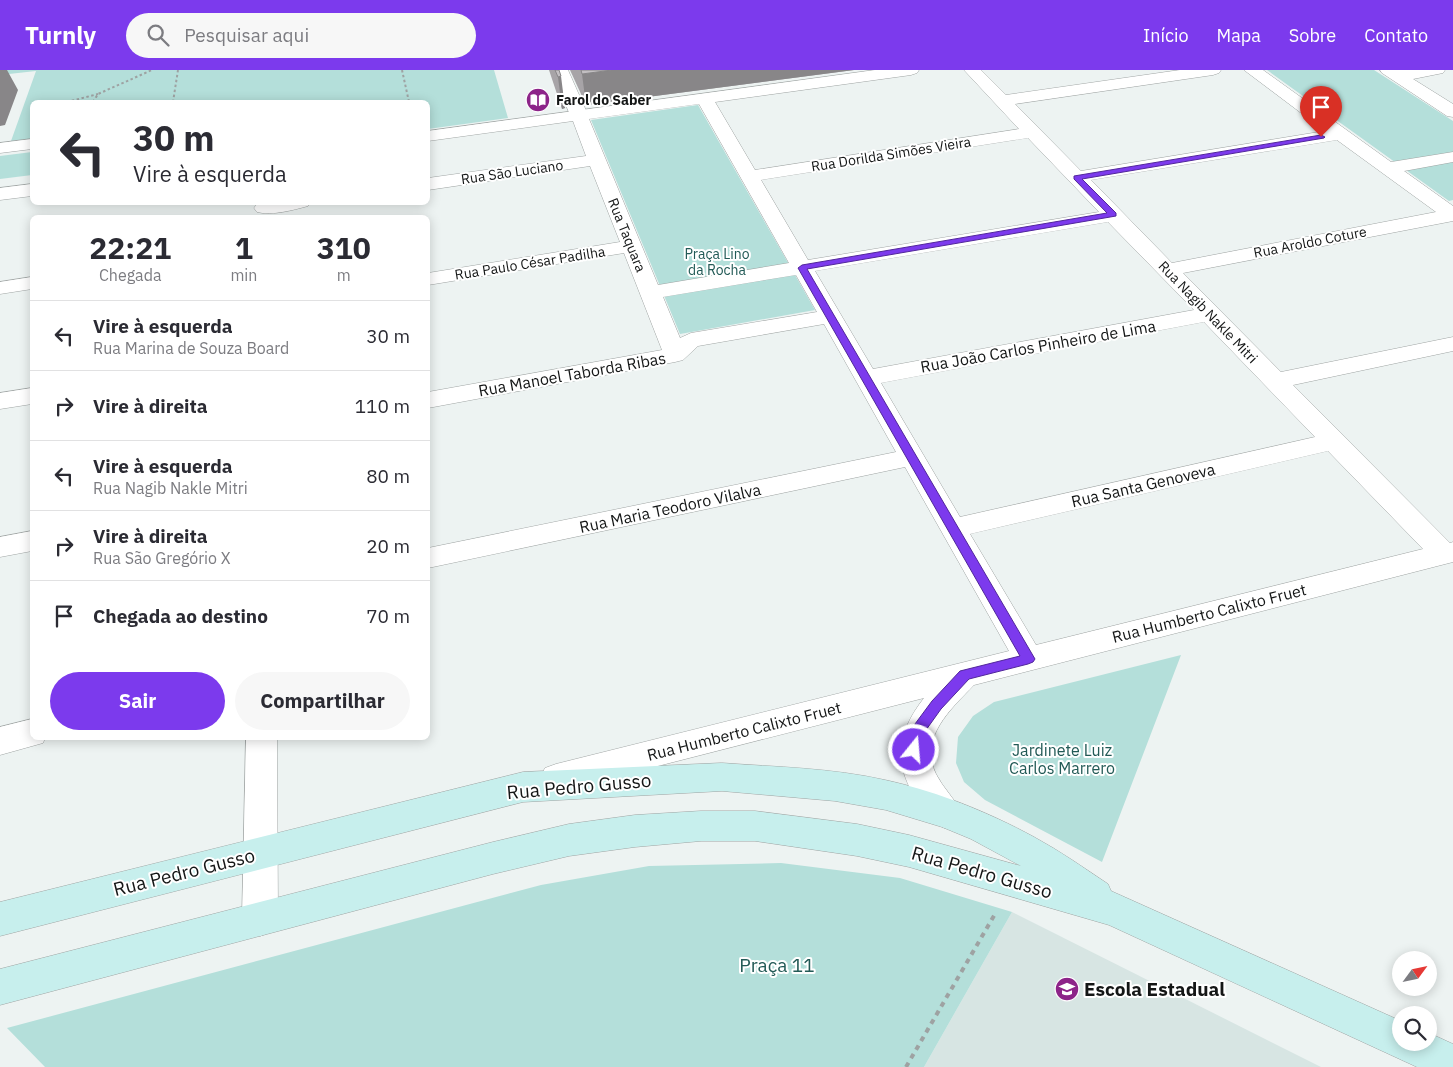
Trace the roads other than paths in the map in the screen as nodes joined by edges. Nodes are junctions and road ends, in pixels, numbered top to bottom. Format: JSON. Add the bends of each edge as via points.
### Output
{"nodes":[{"id":1,"x":560,"y":70,"type":"edge"},
{"id":2,"x":911,"y":70,"type":"edge"},
{"id":3,"x":972,"y":70,"type":"edge"},
{"id":4,"x":1213,"y":70,"type":"edge"},
{"id":5,"x":1252,"y":70,"type":"edge"},
{"id":6,"x":1437,"y":70,"type":"edge"},
{"id":7,"x":1392,"y":73,"type":"edge"},
{"id":8,"x":704,"y":98,"type":"junction"},
{"id":9,"x":1002,"y":101,"type":"junction"},
{"id":10,"x":1453,"y":112,"type":"edge"},
{"id":11,"x":579,"y":115,"type":"junction"},
{"id":12,"x":1033,"y":132,"type":"junction"},
{"id":13,"x":1340,"y":134,"type":"junction"},
{"id":14,"x":430,"y":136,"type":"edge"},
{"id":15,"x":30,"y":144,"type":"edge"},
{"id":16,"x":0,"y":148,"type":"edge"},
{"id":17,"x":1453,"y":156,"type":"edge"},
{"id":18,"x":597,"y":160,"type":"junction"},
{"id":19,"x":1388,"y":168,"type":"junction"},
{"id":20,"x":749,"y":176,"type":"junction"},
{"id":21,"x":1077,"y":177,"type":"junction"},
{"id":22,"x":430,"y":184,"type":"edge"},
{"id":23,"x":30,"y":190,"type":"edge"},
{"id":24,"x":0,"y":194,"type":"edge"},
{"id":25,"x":285,"y":205,"type":"edge"},
{"id":26,"x":264,"y":209,"type":"edge"},
{"id":27,"x":1113,"y":215,"type":"junction"},
{"id":28,"x":1453,"y":215,"type":"edge"},
{"id":29,"x":632,"y":246,"type":"junction"},
{"id":30,"x":802,"y":268,"type":"junction"},
{"id":31,"x":1167,"y":270,"type":"junction"},
{"id":32,"x":430,"y":279,"type":"edge"},
{"id":33,"x":30,"y":283,"type":"edge"},
{"id":34,"x":0,"y":288,"type":"edge"},
{"id":35,"x":650,"y":294,"type":"junction"},
{"id":36,"x":1210,"y":314,"type":"junction"},
{"id":37,"x":830,"y":316,"type":"junction"},
{"id":38,"x":1453,"y":344,"type":"edge"},
{"id":39,"x":675,"y":355,"type":"junction"},
{"id":40,"x":866,"y":378,"type":"junction"},
{"id":41,"x":1275,"y":381,"type":"junction"},
{"id":42,"x":30,"y":396,"type":"edge"},
{"id":43,"x":430,"y":400,"type":"edge"},
{"id":44,"x":0,"y":401,"type":"edge"},
{"id":45,"x":1334,"y":441,"type":"junction"},
{"id":46,"x":912,"y":457,"type":"junction"},
{"id":47,"x":953,"y":528,"type":"junction"},
{"id":48,"x":30,"y":541,"type":"edge"},
{"id":49,"x":0,"y":547,"type":"edge"},
{"id":50,"x":1449,"y":553,"type":"edge"},
{"id":51,"x":430,"y":558,"type":"edge"},
{"id":52,"x":1028,"y":659,"type":"junction"},
{"id":53,"x":965,"y":675,"type":"junction"},
{"id":54,"x":30,"y":734,"type":"edge"},
{"id":55,"x":261,"y":740,"type":"edge"},
{"id":56,"x":0,"y":741,"type":"edge"},
{"id":57,"x":523,"y":786,"type":"junction"},
{"id":58,"x":945,"y":813,"type":"junction"},
{"id":59,"x":260,"y":853,"type":"junction"},
{"id":60,"x":1113,"y":909,"type":"junction"},
{"id":61,"x":260,"y":918,"type":"junction"},
{"id":62,"x":0,"y":919,"type":"edge"},
{"id":63,"x":0,"y":987,"type":"edge"},
{"id":64,"x":1392,"y":1036,"type":"edge"},
{"id":65,"x":1425,"y":1051,"type":"edge"},
{"id":66,"x":1453,"y":1064,"type":"edge"}],
"edges":[{"from":1,"to":11,"type":"street","name":"Rua Taquara"},
{"from":2,"to":8,"type":"street"},
{"from":3,"to":9,"type":"street","name":"Rua Nagib Nakle Mitri"},
{"from":4,"to":9,"type":"street"},
{"from":5,"to":13,"type":"street"},
{"from":6,"to":7,"type":"street"},
{"from":7,"to":10,"type":"street"},
{"from":8,"to":11,"type":"street"},
{"from":8,"to":20,"type":"street"},
{"from":9,"to":12,"type":"street","name":"Rua Nagib Nakle Mitri"},
{"from":11,"to":14,"type":"street"},
{"from":11,"to":18,"type":"street","name":"Rua Taquara"},
{"from":12,"to":20,"type":"street","name":"Rua Dorilda Simões Vieira"},
{"from":12,"to":21,"type":"street","name":"Rua Nagib Nakle Mitri"},
{"from":13,"to":19,"type":"street"},
{"from":13,"to":21,"type":"street"},
{"from":15,"to":16,"type":"street"},
{"from":17,"to":19,"type":"street"},
{"from":18,"to":22,"type":"street","name":"Rua São Luciano"},
{"from":18,"to":29,"type":"street","name":"Rua Taquara"},
{"from":19,"to":28,"type":"street"},
{"from":20,"to":30,"type":"street"},
{"from":21,"to":27,"type":"street","name":"Rua Nagib Nakle Mitri"},
{"from":23,"to":24,"type":"street"},
{"from":25,"to":26,"type":"street"},
{"from":27,"to":30,"type":"street"},
{"from":27,"to":31,"type":"street","name":"Rua Nagib Nakle Mitri"},
{"from":28,"to":31,"type":"street","name":"Rua Aroldo Coture"},
{"from":29,"to":32,"type":"street","name":"Rua Paulo César Padilha"},
{"from":29,"to":35,"type":"street","name":"Rua Taquara"},
{"from":30,"to":35,"type":"street"},
{"from":30,"to":37,"type":"street"},
{"from":31,"to":36,"type":"street","name":"Rua Nagib Nakle Mitri"},
{"from":33,"to":34,"type":"street"},
{"from":35,"to":39,"type":"street","name":"Rua Taquara"},
{"from":36,"to":40,"type":"street","name":"Rua João Carlos Pinheiro de Lima"},
{"from":36,"to":41,"type":"street","name":"Rua Nagib Nakle Mitri"},
{"from":37,"to":39,"type":"street","name":"Rua Manoel Taborda Ribas","via":[[690,340]]},
{"from":37,"to":40,"type":"street"},
{"from":38,"to":41,"type":"street"},
{"from":39,"to":43,"type":"street","name":"Rua Manoel Taborda Ribas"},
{"from":40,"to":46,"type":"street"},
{"from":41,"to":45,"type":"street","name":"Rua Nagib Nakle Mitri"},
{"from":42,"to":44,"type":"street"},
{"from":45,"to":47,"type":"street","name":"Rua Santa Genoveva"},
{"from":45,"to":50,"type":"street","name":"Rua Nagib Nakle Mitri"},
{"from":46,"to":47,"type":"street"},
{"from":46,"to":51,"type":"street","name":"Rua Maria Teodoro Vilalva"},
{"from":47,"to":52,"type":"street"},
{"from":48,"to":49,"type":"street"},
{"from":50,"to":52,"type":"street","name":"Rua Humberto Calixto Fruet"},
{"from":52,"to":53,"type":"street","name":"Rua Humberto Calixto Fruet"},
{"from":53,"to":57,"type":"street","name":"Rua Humberto Calixto Fruet"},
{"from":53,"to":58,"type":"street","via":[[936,705],[920,728],[914,750],[921,777]]},
{"from":54,"to":56,"type":"street"},
{"from":55,"to":59,"type":"street"},
{"from":57,"to":58,"type":"main road","name":"Rua Pedro Gusso","via":[[668,778],[773,779],[886,795]]},
{"from":57,"to":59,"type":"main road","name":"Rua Pedro Gusso"},
{"from":58,"to":60,"type":"main road","name":"Rua Pedro Gusso","via":[[1024,849]]},
{"from":59,"to":61,"type":"street"},
{"from":59,"to":62,"type":"main road","name":"Rua Pedro Gusso"},
{"from":60,"to":61,"type":"main road","name":"Rua Pedro Gusso","via":[[909,851],[857,840],[755,826],[701,826],[569,840]]},
{"from":60,"to":64,"type":"main road","name":"Rua Pedro Gusso"},
{"from":61,"to":63,"type":"main road","name":"Rua Pedro Gusso"},
{"from":65,"to":66,"type":"main road"}]}
